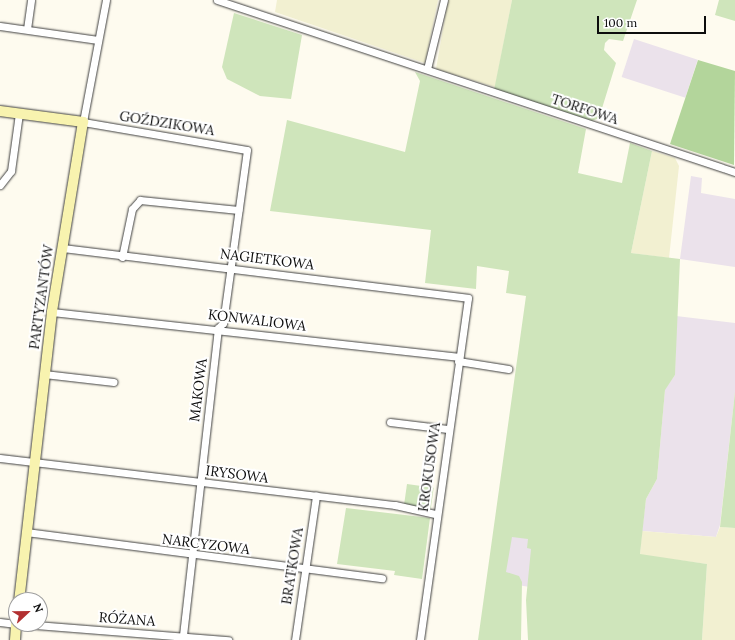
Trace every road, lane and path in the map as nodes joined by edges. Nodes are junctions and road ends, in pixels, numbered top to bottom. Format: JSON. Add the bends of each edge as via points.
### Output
{"nodes":[{"id":1,"x":31,"y":0,"type":"edge"},
{"id":2,"x":106,"y":0,"type":"edge"},
{"id":3,"x":217,"y":0,"type":"edge"},
{"id":4,"x":444,"y":0,"type":"edge"},
{"id":5,"x":0,"y":26,"type":"edge"},
{"id":6,"x":27,"y":30,"type":"junction"},
{"id":7,"x":98,"y":40,"type":"junction"},
{"id":8,"x":427,"y":69,"type":"junction"},
{"id":9,"x":0,"y":111,"type":"edge"},
{"id":10,"x":19,"y":114,"type":"junction"},
{"id":11,"x":83,"y":122,"type":"junction"},
{"id":12,"x":247,"y":150,"type":"joint"},
{"id":13,"x":735,"y":172,"type":"edge"},
{"id":14,"x":0,"y":185,"type":"edge"},
{"id":15,"x":238,"y":210,"type":"junction"},
{"id":16,"x":62,"y":248,"type":"junction"},
{"id":17,"x":122,"y":257,"type":"junction"},
{"id":18,"x":228,"y":267,"type":"junction"},
{"id":19,"x":468,"y":298,"type":"joint"},
{"id":20,"x":52,"y":312,"type":"junction"},
{"id":21,"x":218,"y":328,"type":"junction"},
{"id":22,"x":458,"y":359,"type":"junction"},
{"id":23,"x":508,"y":369,"type":"dead end"},
{"id":24,"x":44,"y":374,"type":"junction"},
{"id":25,"x":114,"y":382,"type":"dead end"},
{"id":26,"x":390,"y":422,"type":"dead end"},
{"id":27,"x":448,"y":429,"type":"junction"},
{"id":28,"x":0,"y":458,"type":"edge"},
{"id":29,"x":34,"y":463,"type":"junction"},
{"id":30,"x":201,"y":482,"type":"junction"},
{"id":31,"x":316,"y":496,"type":"junction"},
{"id":32,"x":435,"y":514,"type":"junction"},
{"id":33,"x":26,"y":532,"type":"junction"},
{"id":34,"x":194,"y":556,"type":"junction"},
{"id":35,"x":305,"y":568,"type":"junction"},
{"id":36,"x":382,"y":578,"type":"dead end"},
{"id":37,"x":20,"y":592,"type":"edge"},
{"id":38,"x":48,"y":626,"type":"edge"},
{"id":39,"x":183,"y":636,"type":"junction"},
{"id":40,"x":228,"y":640,"type":"edge"},
{"id":41,"x":294,"y":640,"type":"edge"},
{"id":42,"x":420,"y":640,"type":"edge"}],
"edges":[{"from":1,"to":6,"type":"street"},
{"from":2,"to":7,"type":"street","name":"PARTYZANTÓW"},
{"from":3,"to":8,"type":"street","name":"TORFOWA"},
{"from":4,"to":8,"type":"street"},
{"from":5,"to":6,"type":"street"},
{"from":6,"to":7,"type":"street"},
{"from":7,"to":11,"type":"street","name":"PARTYZANTÓW"},
{"from":8,"to":13,"type":"street","name":"TORFOWA"},
{"from":9,"to":10,"type":"street"},
{"from":10,"to":11,"type":"street"},
{"from":10,"to":14,"type":"street","via":[[11,171]]},
{"from":11,"to":12,"type":"street","name":"GOŹDZIKOWA"},
{"from":11,"to":16,"type":"street","name":"PARTYZANTÓW"},
{"from":12,"to":15,"type":"street","name":"MAKOWA"},
{"from":15,"to":17,"type":"street","via":[[140,200],[132,209]]},
{"from":15,"to":18,"type":"street","name":"MAKOWA"},
{"from":16,"to":17,"type":"street","name":"NAGIETKOWA"},
{"from":16,"to":20,"type":"street","name":"PARTYZANTÓW"},
{"from":17,"to":18,"type":"street","name":"NAGIETKOWA"},
{"from":18,"to":19,"type":"street","name":"NAGIETKOWA"},
{"from":18,"to":21,"type":"street","name":"MAKOWA","via":[[223,323]]},
{"from":19,"to":22,"type":"street","name":"KROKUSOWA"},
{"from":20,"to":21,"type":"street","name":"KONWALIOWA"},
{"from":20,"to":24,"type":"street","name":"PARTYZANTÓW"},
{"from":21,"to":22,"type":"street","name":"KONWALIOWA"},
{"from":21,"to":30,"type":"street","name":"MAKOWA"},
{"from":22,"to":23,"type":"street","name":"KONWALIOWA"},
{"from":22,"to":27,"type":"street","name":"KROKUSOWA"},
{"from":24,"to":25,"type":"street"},
{"from":24,"to":29,"type":"street","name":"PARTYZANTÓW"},
{"from":26,"to":27,"type":"street"},
{"from":27,"to":32,"type":"street","name":"KROKUSOWA"},
{"from":28,"to":29,"type":"street","name":"IRYSOWA"},
{"from":29,"to":30,"type":"street","name":"IRYSOWA"},
{"from":29,"to":33,"type":"street","name":"PARTYZANTÓW"},
{"from":30,"to":31,"type":"street","name":"IRYSOWA"},
{"from":30,"to":34,"type":"street","name":"MAKOWA"},
{"from":31,"to":32,"type":"street","name":"IRYSOWA","via":[[395,505]]},
{"from":31,"to":35,"type":"street","name":"BRATKOWA"},
{"from":32,"to":42,"type":"street","name":"KROKUSOWA"},
{"from":33,"to":34,"type":"street","name":"NARCYZOWA"},
{"from":33,"to":37,"type":"street","name":"PARTYZANTÓW"},
{"from":34,"to":35,"type":"street","name":"NARCYZOWA"},
{"from":34,"to":39,"type":"street","name":"MAKOWA"},
{"from":35,"to":36,"type":"street","name":"NARCYZOWA"},
{"from":35,"to":41,"type":"street","name":"BRATKOWA"},
{"from":38,"to":39,"type":"street","name":"RÓŻANA"},
{"from":39,"to":40,"type":"street","name":"RÓŻANA"}]}
